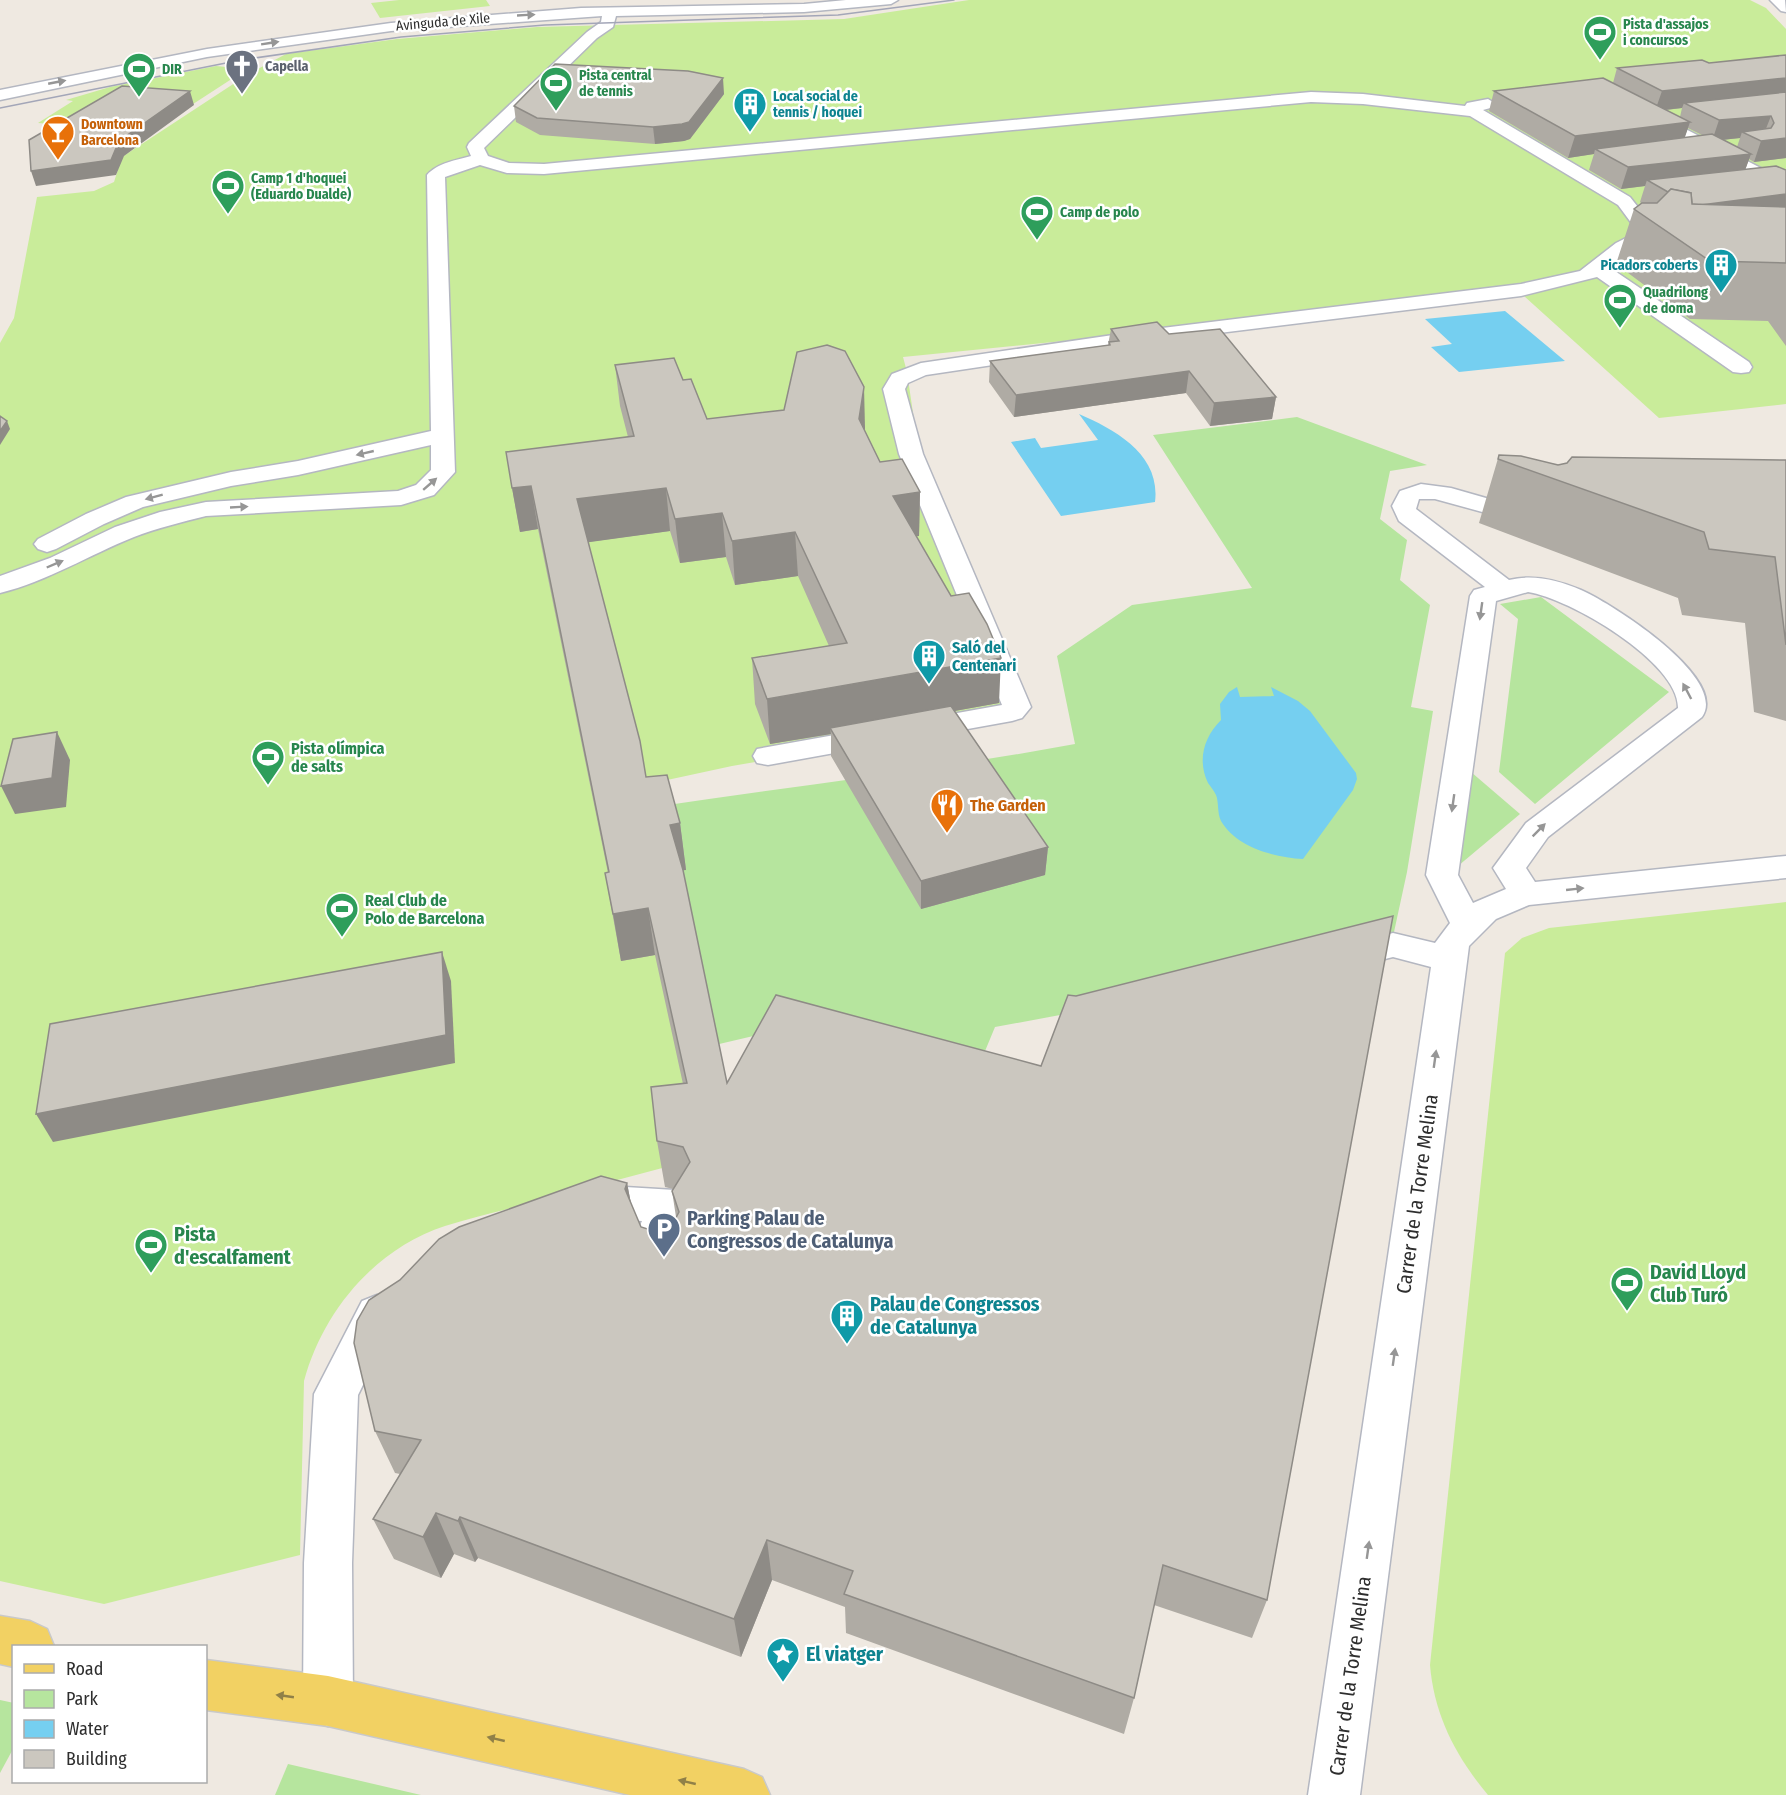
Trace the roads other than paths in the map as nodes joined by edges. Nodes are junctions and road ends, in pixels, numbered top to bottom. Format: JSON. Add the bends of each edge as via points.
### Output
{"nodes":[{"id":1,"x":891,"y":0,"type":"edge"},
{"id":2,"x":1777,"y":0,"type":"edge"},
{"id":3,"x":709,"y":5,"type":"edge"},
{"id":4,"x":1786,"y":8,"type":"edge"},
{"id":5,"x":610,"y":12,"type":"junction"},
{"id":6,"x":0,"y":95,"type":"edge"},
{"id":7,"x":1508,"y":102,"type":"edge"},
{"id":8,"x":1628,"y":104,"type":"edge"},
{"id":9,"x":1476,"y":112,"type":"junction"},
{"id":10,"x":1687,"y":115,"type":"edge"},
{"id":11,"x":1654,"y":118,"type":"junction"},
{"id":12,"x":1733,"y":145,"type":"edge"},
{"id":13,"x":1709,"y":147,"type":"junction"},
{"id":14,"x":1676,"y":151,"type":"edge"},
{"id":15,"x":481,"y":159,"type":"junction"},
{"id":16,"x":1587,"y":163,"type":"edge"},
{"id":17,"x":1565,"y":166,"type":"junction"},
{"id":18,"x":1735,"y":184,"type":"edge"},
{"id":19,"x":1778,"y":184,"type":"edge"},
{"id":20,"x":1642,"y":195,"type":"edge"},
{"id":21,"x":1619,"y":197,"type":"junction"},
{"id":22,"x":1649,"y":234,"type":"junction"},
{"id":23,"x":1683,"y":242,"type":"edge"},
{"id":24,"x":1597,"y":267,"type":"junction"},
{"id":25,"x":1741,"y":367,"type":"dead end"},
{"id":26,"x":442,"y":435,"type":"junction"},
{"id":27,"x":1537,"y":520,"type":"dead end"},
{"id":28,"x":0,"y":564,"type":"edge"},
{"id":29,"x":0,"y":585,"type":"edge"},
{"id":30,"x":1506,"y":590,"type":"junction"},
{"id":31,"x":768,"y":756,"type":"dead end"},
{"id":32,"x":1786,"y":867,"type":"edge"},
{"id":33,"x":1526,"y":894,"type":"junction"},
{"id":34,"x":1467,"y":924,"type":"junction"},
{"id":35,"x":1450,"y":958,"type":"junction"},
{"id":36,"x":1312,"y":966,"type":"edge"},
{"id":37,"x":554,"y":1224,"type":"edge"},
{"id":38,"x":664,"y":1258,"type":"edge"},
{"id":39,"x":396,"y":1287,"type":"edge"},
{"id":40,"x":0,"y":1640,"type":"edge"},
{"id":41,"x":21,"y":1645,"type":"edge"},
{"id":42,"x":207,"y":1685,"type":"edge"},
{"id":43,"x":328,"y":1701,"type":"junction"},
{"id":44,"x":744,"y":1795,"type":"edge"},
{"id":45,"x":1334,"y":1795,"type":"edge"}],
"edges":[{"from":1,"to":3,"type":"street","name":"Avinguda de Xile","via":[[804,8]]},
{"from":2,"to":4,"type":"street"},
{"from":3,"to":5,"type":"street","name":"Avinguda de Xile"},
{"from":6,"to":5,"type":"street","name":"Avinguda de Xile","one_way":true,"via":[[283,41],[507,16]]},
{"from":5,"to":15,"type":"street","via":[[609,24],[592,35],[475,147]]},
{"from":7,"to":9,"type":"street","via":[[1473,106]]},
{"from":8,"to":11,"type":"street"},
{"from":9,"to":15,"type":"street","via":[[1311,97],[544,170],[507,168]]},
{"from":9,"to":17,"type":"street"},
{"from":10,"to":11,"type":"street"},
{"from":11,"to":13,"type":"street"},
{"from":12,"to":13,"type":"street"},
{"from":13,"to":14,"type":"street"},
{"from":13,"to":19,"type":"street"},
{"from":15,"to":26,"type":"street","via":[[436,175]]},
{"from":16,"to":17,"type":"street"},
{"from":17,"to":21,"type":"street"},
{"from":18,"to":19,"type":"street"},
{"from":20,"to":21,"type":"street"},
{"from":21,"to":22,"type":"street"},
{"from":22,"to":23,"type":"street"},
{"from":22,"to":24,"type":"street"},
{"from":24,"to":25,"type":"street"},
{"from":24,"to":31,"type":"street","via":[[1587,275],[1521,291],[1154,335],[921,369],[900,379],[894,389],[911,454],[1017,707],[1012,712]]},
{"from":26,"to":28,"type":"street","one_way":true,"via":[[135,502]]},
{"from":29,"to":26,"type":"street","one_way":true,"via":[[124,532],[206,508],[401,498],[425,490],[443,472]]},
{"from":27,"to":30,"type":"street","via":[[1440,492],[1422,490],[1410,494],[1405,501],[1408,516]]},
{"from":33,"to":30,"type":"street","one_way":true,"via":[[1509,868],[1537,830],[1692,711],[1692,695],[1642,639],[1598,608],[1559,591],[1528,584]]},
{"from":30,"to":34,"type":"street","one_way":true,"via":[[1484,596],[1442,874]]},
{"from":33,"to":32,"type":"street","name":"Carrer de la Torre Melina","one_way":true},
{"from":33,"to":34,"type":"street","name":"Carrer de la Torre Melina","via":[[1486,908]]},
{"from":34,"to":35,"type":"street","name":"Carrer de la Torre Melina","via":[[1452,943]]},
{"from":35,"to":36,"type":"street","via":[[1393,945]]},
{"from":45,"to":35,"type":"street","name":"Carrer de la Torre Melina","one_way":true},
{"from":37,"to":38,"type":"street","via":[[609,1202],[675,1207],[656,1234]]},
{"from":39,"to":43,"type":"street","via":[[388,1294],[336,1394],[328,1563]]},
{"from":40,"to":41,"type":"main road"},
{"from":43,"to":42,"type":"main road","one_way":true},
{"from":44,"to":43,"type":"main road","one_way":true}]}
